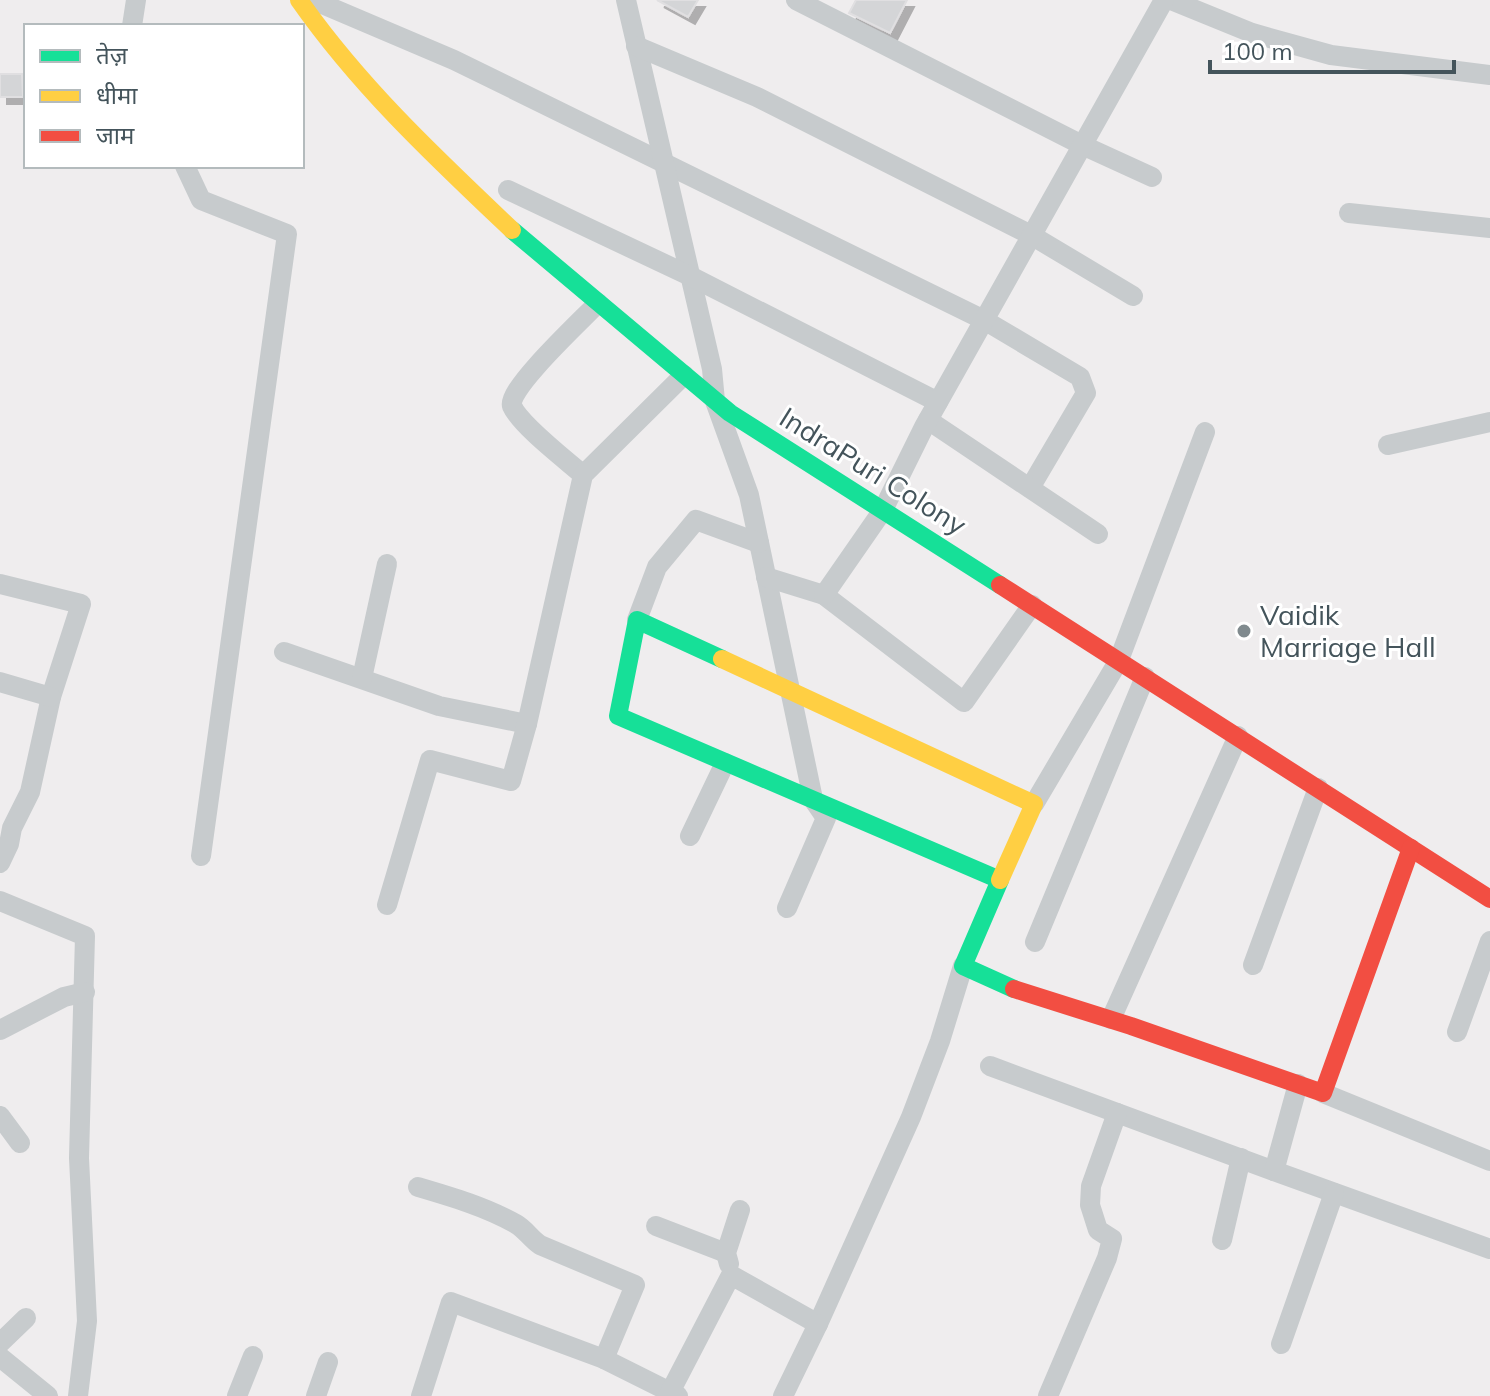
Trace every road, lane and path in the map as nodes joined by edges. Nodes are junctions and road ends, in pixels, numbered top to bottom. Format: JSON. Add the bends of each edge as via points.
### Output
{"nodes":[{"id":1,"x":136,"y":0,"type":"edge"},
{"id":2,"x":299,"y":0,"type":"edge"},
{"id":3,"x":313,"y":0,"type":"edge"},
{"id":4,"x":626,"y":0,"type":"edge"},
{"id":5,"x":796,"y":0,"type":"edge"},
{"id":6,"x":1164,"y":0,"type":"edge"},
{"id":7,"x":1171,"y":0,"type":"edge"},
{"id":8,"x":132,"y":24,"type":"edge"},
{"id":9,"x":636,"y":46,"type":"junction"},
{"id":10,"x":1490,"y":75,"type":"edge"},
{"id":11,"x":1082,"y":145,"type":"junction"},
{"id":12,"x":663,"y":163,"type":"junction"},
{"id":13,"x":186,"y":168,"type":"edge"},
{"id":14,"x":1152,"y":177,"type":"dead end"},
{"id":15,"x":508,"y":190,"type":"dead end"},
{"id":16,"x":1349,"y":213,"type":"dead end"},
{"id":17,"x":1490,"y":228,"type":"edge"},
{"id":18,"x":1031,"y":235,"type":"junction"},
{"id":19,"x":690,"y":276,"type":"junction"},
{"id":20,"x":1133,"y":296,"type":"dead end"},
{"id":21,"x":598,"y":303,"type":"junction"},
{"id":22,"x":984,"y":320,"type":"junction"},
{"id":23,"x":684,"y":375,"type":"junction"},
{"id":24,"x":715,"y":401,"type":"junction"},
{"id":25,"x":933,"y":411,"type":"junction"},
{"id":26,"x":1490,"y":422,"type":"edge"},
{"id":27,"x":1205,"y":432,"type":"dead end"},
{"id":28,"x":1388,"y":445,"type":"dead end"},
{"id":29,"x":583,"y":475,"type":"junction"},
{"id":30,"x":1030,"y":488,"type":"junction"},
{"id":31,"x":883,"y":510,"type":"junction"},
{"id":32,"x":1098,"y":534,"type":"dead end"},
{"id":33,"x":759,"y":543,"type":"junction"},
{"id":34,"x":387,"y":564,"type":"dead end"},
{"id":35,"x":766,"y":577,"type":"junction"},
{"id":36,"x":0,"y":584,"type":"edge"},
{"id":37,"x":824,"y":595,"type":"junction"},
{"id":38,"x":1032,"y":605,"type":"junction"},
{"id":39,"x":637,"y":620,"type":"junction"},
{"id":40,"x":284,"y":652,"type":"dead end"},
{"id":41,"x":1119,"y":660,"type":"junction"},
{"id":42,"x":1145,"y":677,"type":"junction"},
{"id":43,"x":362,"y":678,"type":"junction"},
{"id":44,"x":0,"y":682,"type":"edge"},
{"id":45,"x":791,"y":690,"type":"junction"},
{"id":46,"x":51,"y":697,"type":"junction"},
{"id":47,"x":527,"y":724,"type":"junction"},
{"id":48,"x":1238,"y":736,"type":"junction"},
{"id":49,"x":725,"y":763,"type":"junction"},
{"id":50,"x":1318,"y":788,"type":"junction"},
{"id":51,"x":813,"y":799,"type":"junction"},
{"id":52,"x":1034,"y":804,"type":"junction"},
{"id":53,"x":690,"y":836,"type":"dead end"},
{"id":54,"x":1411,"y":848,"type":"junction"},
{"id":55,"x":201,"y":856,"type":"dead end"},
{"id":56,"x":0,"y":863,"type":"edge"},
{"id":57,"x":1000,"y":880,"type":"junction"},
{"id":58,"x":1490,"y":899,"type":"edge"},
{"id":59,"x":0,"y":901,"type":"edge"},
{"id":60,"x":387,"y":905,"type":"dead end"},
{"id":61,"x":787,"y":908,"type":"dead end"},
{"id":62,"x":1490,"y":941,"type":"edge"},
{"id":63,"x":1035,"y":942,"type":"dead end"},
{"id":64,"x":1253,"y":965,"type":"dead end"},
{"id":65,"x":963,"y":966,"type":"junction"},
{"id":66,"x":85,"y":992,"type":"junction"},
{"id":67,"x":1111,"y":1019,"type":"junction"},
{"id":68,"x":0,"y":1030,"type":"edge"},
{"id":69,"x":1457,"y":1032,"type":"dead end"},
{"id":70,"x":990,"y":1066,"type":"dead end"},
{"id":71,"x":1298,"y":1084,"type":"junction"},
{"id":72,"x":1323,"y":1093,"type":"junction"},
{"id":73,"x":1117,"y":1113,"type":"junction"},
{"id":74,"x":0,"y":1116,"type":"edge"},
{"id":75,"x":20,"y":1143,"type":"dead end"},
{"id":76,"x":1241,"y":1158,"type":"junction"},
{"id":77,"x":1490,"y":1161,"type":"edge"},
{"id":78,"x":1274,"y":1171,"type":"junction"},
{"id":79,"x":418,"y":1187,"type":"dead end"},
{"id":80,"x":1334,"y":1193,"type":"junction"},
{"id":81,"x":740,"y":1210,"type":"dead end"},
{"id":82,"x":656,"y":1226,"type":"dead end"},
{"id":83,"x":1222,"y":1240,"type":"dead end"},
{"id":84,"x":1488,"y":1244,"type":"edge"},
{"id":85,"x":726,"y":1253,"type":"junction"},
{"id":86,"x":731,"y":1275,"type":"junction"},
{"id":87,"x":26,"y":1318,"type":"dead end"},
{"id":88,"x":818,"y":1324,"type":"junction"},
{"id":89,"x":0,"y":1343,"type":"edge"},
{"id":90,"x":1281,"y":1344,"type":"dead end"},
{"id":91,"x":253,"y":1356,"type":"dead end"},
{"id":92,"x":604,"y":1359,"type":"junction"},
{"id":93,"x":328,"y":1362,"type":"dead end"},
{"id":94,"x":4,"y":1367,"type":"edge"},
{"id":95,"x":672,"y":1395,"type":"edge"},
{"id":96,"x":48,"y":1396,"type":"edge"},
{"id":97,"x":78,"y":1396,"type":"edge"},
{"id":98,"x":237,"y":1396,"type":"edge"},
{"id":99,"x":316,"y":1396,"type":"edge"},
{"id":100,"x":421,"y":1396,"type":"edge"},
{"id":101,"x":783,"y":1396,"type":"edge"},
{"id":102,"x":1048,"y":1396,"type":"edge"}],
"edges":[{"from":1,"to":8,"type":"street"},
{"from":2,"to":21,"type":"street","name":"IndraPuri Colony","via":[[405,129]]},
{"from":3,"to":12,"type":"street","via":[[454,60]]},
{"from":4,"to":9,"type":"street"},
{"from":5,"to":11,"type":"street"},
{"from":6,"to":11,"type":"street"},
{"from":7,"to":10,"type":"street","via":[[1252,33],[1331,55]]},
{"from":9,"to":12,"type":"street"},
{"from":9,"to":18,"type":"street","via":[[757,97]]},
{"from":11,"to":14,"type":"street"},
{"from":11,"to":18,"type":"street"},
{"from":12,"to":19,"type":"street"},
{"from":12,"to":22,"type":"street"},
{"from":13,"to":55,"type":"street","via":[[201,200],[287,234]]},
{"from":15,"to":19,"type":"street"},
{"from":16,"to":17,"type":"street"},
{"from":18,"to":20,"type":"street"},
{"from":18,"to":22,"type":"street"},
{"from":19,"to":24,"type":"street"},
{"from":19,"to":25,"type":"street"},
{"from":21,"to":23,"type":"street","name":"IndraPuri Colony"},
{"from":21,"to":29,"type":"street","via":[[511,399],[521,418]]},
{"from":22,"to":25,"type":"street"},
{"from":22,"to":30,"type":"street","via":[[1080,377],[1086,393]]},
{"from":23,"to":24,"type":"street","name":"IndraPuri Colony"},
{"from":23,"to":29,"type":"street"},
{"from":24,"to":31,"type":"street","name":"IndraPuri Colony"},
{"from":24,"to":33,"type":"street","via":[[749,495]]},
{"from":25,"to":30,"type":"street"},
{"from":25,"to":31,"type":"street"},
{"from":26,"to":28,"type":"street"},
{"from":27,"to":41,"type":"street"},
{"from":29,"to":47,"type":"street"},
{"from":30,"to":32,"type":"street"},
{"from":31,"to":37,"type":"street"},
{"from":31,"to":38,"type":"street","name":"IndraPuri Colony"},
{"from":33,"to":35,"type":"street"},
{"from":33,"to":39,"type":"street","via":[[696,520],[657,567]]},
{"from":34,"to":43,"type":"street"},
{"from":35,"to":37,"type":"street"},
{"from":35,"to":45,"type":"street"},
{"from":36,"to":46,"type":"street","via":[[81,604]]},
{"from":37,"to":38,"type":"street","via":[[964,702]]},
{"from":38,"to":41,"type":"street","name":"IndraPuri Colony"},
{"from":39,"to":45,"type":"street"},
{"from":39,"to":49,"type":"street","via":[[618,716]]},
{"from":40,"to":43,"type":"street"},
{"from":41,"to":42,"type":"street","name":"IndraPuri Colony"},
{"from":41,"to":52,"type":"street"},
{"from":42,"to":48,"type":"street","name":"IndraPuri Colony"},
{"from":42,"to":63,"type":"street"},
{"from":43,"to":47,"type":"street","via":[[439,706]]},
{"from":44,"to":46,"type":"street"},
{"from":45,"to":51,"type":"street"},
{"from":45,"to":52,"type":"street"},
{"from":46,"to":56,"type":"street","via":[[30,792]]},
{"from":47,"to":60,"type":"street","via":[[511,781],[430,760]]},
{"from":48,"to":50,"type":"street","name":"IndraPuri Colony"},
{"from":48,"to":67,"type":"street"},
{"from":49,"to":51,"type":"street"},
{"from":49,"to":53,"type":"street"},
{"from":50,"to":54,"type":"street","name":"IndraPuri Colony"},
{"from":50,"to":64,"type":"street"},
{"from":51,"to":57,"type":"street"},
{"from":51,"to":61,"type":"street","via":[[826,818]]},
{"from":52,"to":57,"type":"street"},
{"from":54,"to":58,"type":"street","name":"IndraPuri Colony"},
{"from":54,"to":72,"type":"street"},
{"from":57,"to":65,"type":"street"},
{"from":59,"to":66,"type":"street","via":[[85,936]]},
{"from":62,"to":69,"type":"street"},
{"from":65,"to":67,"type":"street","via":[[1003,986]]},
{"from":65,"to":88,"type":"street","via":[[911,1117]]},
{"from":66,"to":68,"type":"street","via":[[64,997]]},
{"from":66,"to":97,"type":"street","via":[[79,1158],[87,1321]]},
{"from":67,"to":71,"type":"street"},
{"from":70,"to":73,"type":"street"},
{"from":71,"to":72,"type":"street"},
{"from":71,"to":78,"type":"street"},
{"from":72,"to":77,"type":"street"},
{"from":73,"to":76,"type":"street"},
{"from":73,"to":102,"type":"street","via":[[1091,1186],[1090,1205],[1098,1230],[1112,1239]]},
{"from":74,"to":75,"type":"street"},
{"from":76,"to":78,"type":"street"},
{"from":76,"to":83,"type":"street"},
{"from":78,"to":80,"type":"street"},
{"from":79,"to":92,"type":"street","via":[[483,1209],[520,1226],[540,1245],[635,1285]]},
{"from":80,"to":84,"type":"street"},
{"from":80,"to":90,"type":"street"},
{"from":81,"to":85,"type":"street"},
{"from":82,"to":85,"type":"street"},
{"from":85,"to":86,"type":"street"},
{"from":86,"to":88,"type":"street"},
{"from":86,"to":95,"type":"street"},
{"from":87,"to":89,"type":"street"},
{"from":88,"to":101,"type":"street"},
{"from":91,"to":98,"type":"street"},
{"from":92,"to":95,"type":"street"},
{"from":92,"to":100,"type":"street","via":[[451,1302]]},
{"from":93,"to":99,"type":"street"},
{"from":94,"to":96,"type":"street"}]}
